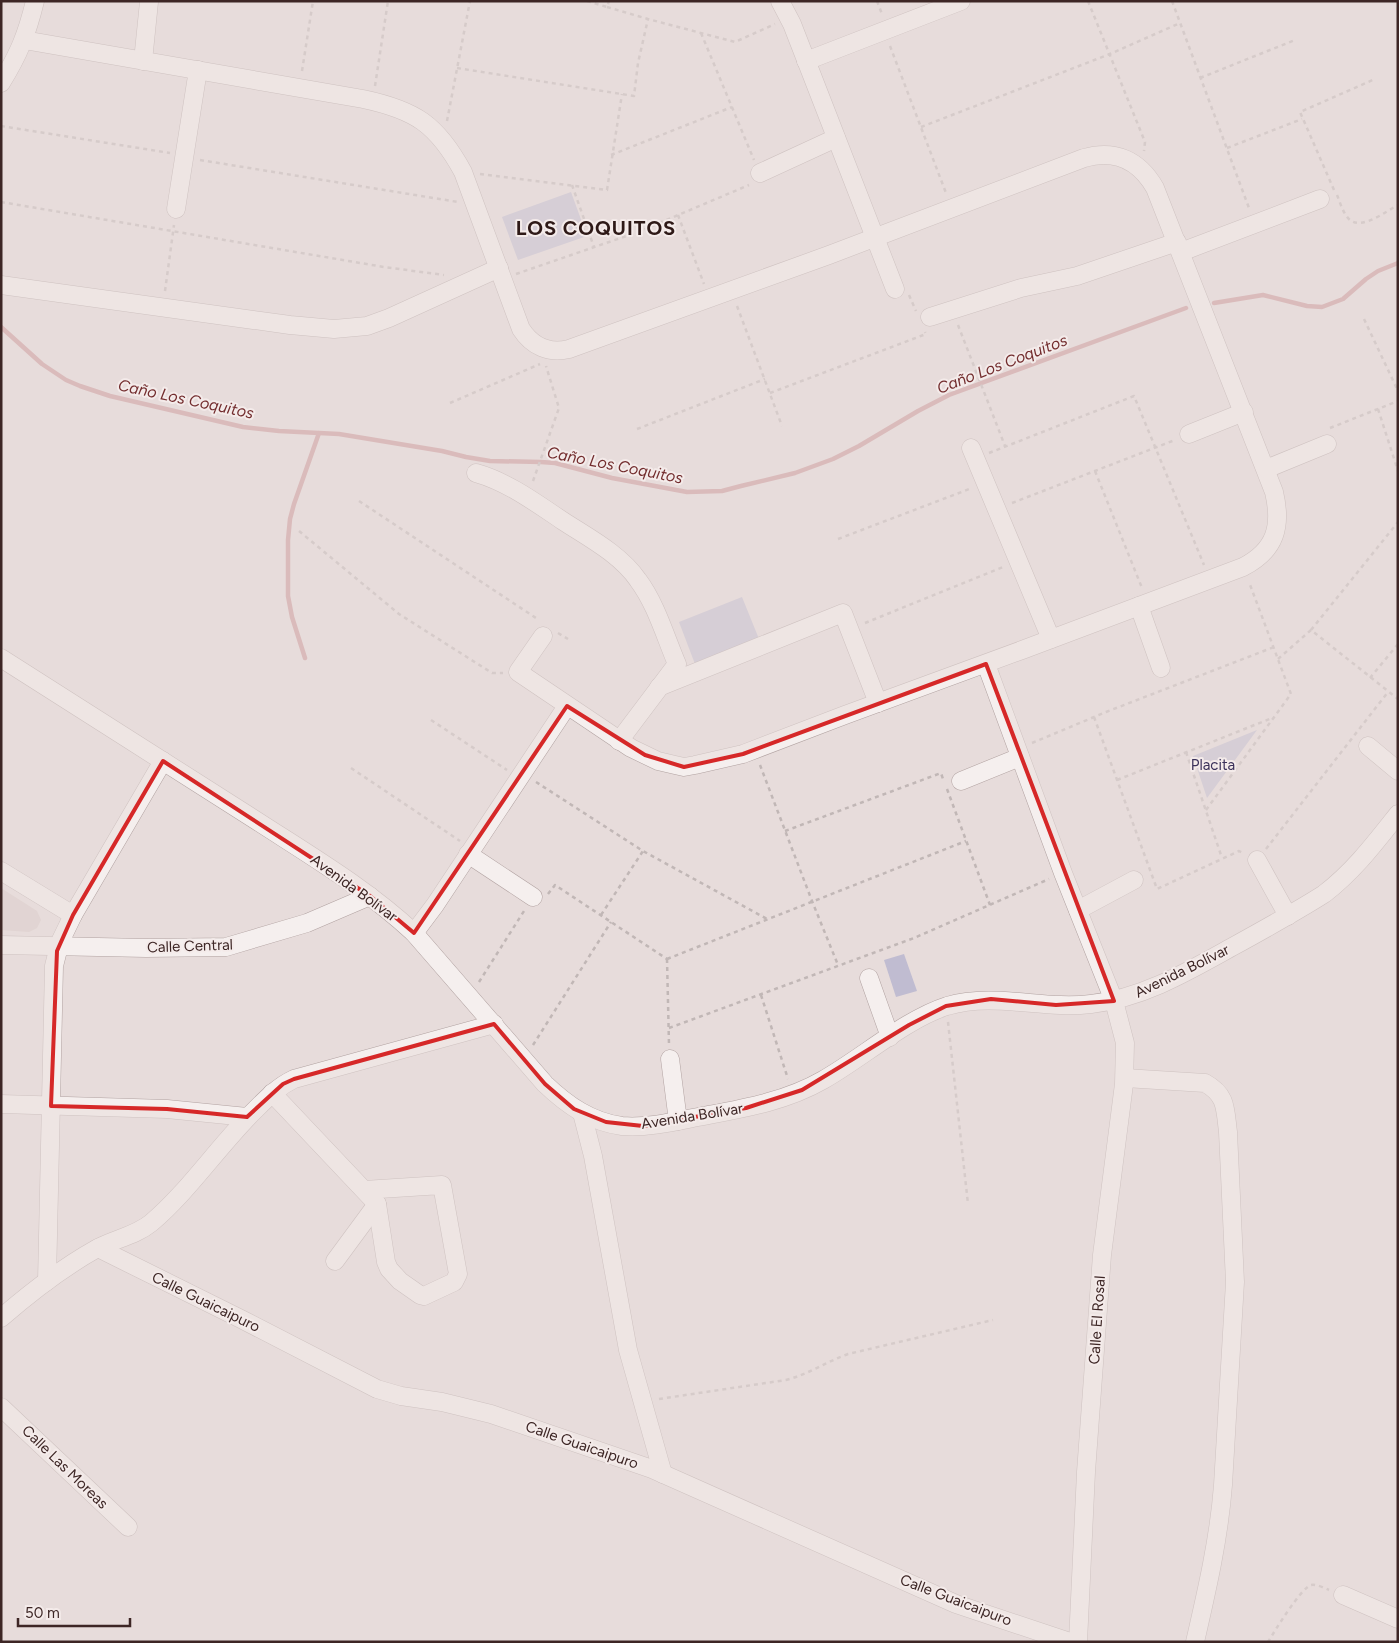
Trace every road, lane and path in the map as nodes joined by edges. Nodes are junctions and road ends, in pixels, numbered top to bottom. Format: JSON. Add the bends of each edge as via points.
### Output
{"nodes":[{"id":1,"x":35,"y":1,"type":"edge"},
{"id":2,"x":313,"y":1,"type":"edge"},
{"id":3,"x":388,"y":1,"type":"edge"},
{"id":4,"x":470,"y":1,"type":"edge"},
{"id":5,"x":587,"y":1,"type":"edge"},
{"id":6,"x":609,"y":1,"type":"edge"},
{"id":7,"x":780,"y":1,"type":"edge"},
{"id":8,"x":961,"y":1,"type":"edge"},
{"id":9,"x":1088,"y":1,"type":"edge"},
{"id":10,"x":1172,"y":1,"type":"edge"},
{"id":11,"x":149,"y":2,"type":"edge"},
{"id":12,"x":607,"y":7,"type":"junction"},
{"id":13,"x":789,"y":18,"type":"junction"},
{"id":14,"x":648,"y":19,"type":"junction"},
{"id":15,"x":1180,"y":23,"type":"junction"},
{"id":16,"x":884,"y":31,"type":"junction"},
{"id":17,"x":701,"y":33,"type":"junction"},
{"id":18,"x":24,"y":40,"type":"junction"},
{"id":19,"x":1295,"y":40,"type":"dead end"},
{"id":20,"x":1110,"y":54,"type":"junction"},
{"id":21,"x":143,"y":61,"type":"junction"},
{"id":22,"x":806,"y":61,"type":"junction"},
{"id":23,"x":457,"y":68,"type":"junction"},
{"id":24,"x":198,"y":70,"type":"junction"},
{"id":25,"x":1200,"y":78,"type":"junction"},
{"id":26,"x":1374,"y":79,"type":"dead end"},
{"id":27,"x":1,"y":83,"type":"edge"},
{"id":28,"x":300,"y":88,"type":"junction"},
{"id":29,"x":622,"y":94,"type":"junction"},
{"id":30,"x":373,"y":101,"type":"junction"},
{"id":31,"x":732,"y":107,"type":"junction"},
{"id":32,"x":1303,"y":119,"type":"junction"},
{"id":33,"x":1,"y":126,"type":"edge"},
{"id":34,"x":921,"y":127,"type":"junction"},
{"id":35,"x":438,"y":134,"type":"junction"},
{"id":36,"x":836,"y":138,"type":"junction"},
{"id":37,"x":1227,"y":148,"type":"junction"},
{"id":38,"x":611,"y":154,"type":"junction"},
{"id":39,"x":185,"y":156,"type":"junction"},
{"id":40,"x":1144,"y":170,"type":"junction"},
{"id":41,"x":463,"y":172,"type":"junction"},
{"id":42,"x":760,"y":173,"type":"junction"},
{"id":43,"x":572,"y":185,"type":"junction"},
{"id":44,"x":1320,"y":199,"type":"dead end"},
{"id":45,"x":1,"y":202,"type":"edge"},
{"id":46,"x":475,"y":205,"type":"junction"},
{"id":47,"x":1398,"y":205,"type":"edge"},
{"id":48,"x":176,"y":208,"type":"joint"},
{"id":49,"x":951,"y":208,"type":"junction"},
{"id":50,"x":678,"y":215,"type":"junction"},
{"id":51,"x":1255,"y":224,"type":"junction"},
{"id":52,"x":173,"y":230,"type":"junction"},
{"id":53,"x":875,"y":237,"type":"junction"},
{"id":54,"x":594,"y":247,"type":"junction"},
{"id":55,"x":1179,"y":247,"type":"junction"},
{"id":56,"x":501,"y":273,"type":"junction"},
{"id":57,"x":1,"y":285,"type":"edge"},
{"id":58,"x":453,"y":288,"type":"junction"},
{"id":59,"x":895,"y":288,"type":"joint"},
{"id":60,"x":732,"y":290,"type":"junction"},
{"id":61,"x":710,"y":298,"type":"junction"},
{"id":62,"x":163,"y":308,"type":"junction"},
{"id":63,"x":953,"y":310,"type":"junction"},
{"id":64,"x":923,"y":319,"type":"junction"},
{"id":65,"x":1364,"y":319,"type":"dead end"},
{"id":66,"x":764,"y":379,"type":"junction"},
{"id":67,"x":1398,"y":391,"type":"edge"},
{"id":68,"x":770,"y":393,"type":"junction"},
{"id":69,"x":1398,"y":402,"type":"edge"},
{"id":70,"x":450,"y":403,"type":"dead end"},
{"id":71,"x":1378,"y":409,"type":"junction"},
{"id":72,"x":1244,"y":412,"type":"junction"},
{"id":73,"x":782,"y":426,"type":"dead end"},
{"id":74,"x":637,"y":429,"type":"dead end"},
{"id":75,"x":1189,"y":434,"type":"joint"},
{"id":76,"x":1327,"y":444,"type":"joint"},
{"id":77,"x":971,"y":448,"type":"dead end"},
{"id":78,"x":1156,"y":448,"type":"junction"},
{"id":79,"x":538,"y":467,"type":"dead end"},
{"id":80,"x":1266,"y":469,"type":"junction"},
{"id":81,"x":1095,"y":471,"type":"junction"},
{"id":82,"x":1398,"y":471,"type":"edge"},
{"id":83,"x":476,"y":473,"type":"dead end"},
{"id":84,"x":986,"y":483,"type":"junction"},
{"id":85,"x":359,"y":501,"type":"dead end"},
{"id":86,"x":997,"y":509,"type":"junction"},
{"id":87,"x":1398,"y":522,"type":"edge"},
{"id":88,"x":299,"y":531,"type":"dead end"},
{"id":89,"x":838,"y":539,"type":"dead end"},
{"id":90,"x":1018,"y":561,"type":"junction"},
{"id":91,"x":1243,"y":567,"type":"junction"},
{"id":92,"x":1210,"y":579,"type":"junction"},
{"id":93,"x":1143,"y":604,"type":"junction"},
{"id":94,"x":849,"y":629,"type":"junction"},
{"id":95,"x":546,"y":630,"type":"junction"},
{"id":96,"x":1311,"y":630,"type":"junction"},
{"id":97,"x":1051,"y":639,"type":"junction"},
{"id":98,"x":568,"y":640,"type":"dead end"},
{"id":99,"x":1398,"y":644,"type":"edge"},
{"id":100,"x":1274,"y":647,"type":"junction"},
{"id":101,"x":1,"y":658,"type":"edge"},
{"id":102,"x":1278,"y":659,"type":"junction"},
{"id":103,"x":986,"y":664,"type":"junction"},
{"id":104,"x":1161,"y":668,"type":"dead end"},
{"id":105,"x":518,"y":672,"type":"junction"},
{"id":106,"x":1370,"y":678,"type":"junction"},
{"id":107,"x":659,"y":688,"type":"junction"},
{"id":108,"x":1388,"y":692,"type":"junction"},
{"id":109,"x":1398,"y":700,"type":"edge"},
{"id":110,"x":878,"y":702,"type":"junction"},
{"id":111,"x":567,"y":706,"type":"junction"},
{"id":112,"x":1094,"y":717,"type":"junction"},
{"id":113,"x":1273,"y":717,"type":"junction"},
{"id":114,"x":431,"y":720,"type":"dead end"},
{"id":115,"x":619,"y":741,"type":"junction"},
{"id":116,"x":1368,"y":746,"type":"dead end"},
{"id":117,"x":754,"y":750,"type":"junction"},
{"id":118,"x":1186,"y":752,"type":"junction"},
{"id":119,"x":1019,"y":753,"type":"junction"},
{"id":120,"x":163,"y":761,"type":"junction"},
{"id":121,"x":351,"y":768,"type":"dead end"},
{"id":122,"x":1398,"y":771,"type":"edge"},
{"id":123,"x":521,"y":775,"type":"junction"},
{"id":124,"x":1117,"y":780,"type":"junction"},
{"id":125,"x":961,"y":781,"type":"dead end"},
{"id":126,"x":1206,"y":810,"type":"junction"},
{"id":127,"x":1398,"y":814,"type":"edge"},
{"id":128,"x":785,"y":831,"type":"junction"},
{"id":129,"x":966,"y":841,"type":"junction"},
{"id":130,"x":643,"y":850,"type":"junction"},
{"id":131,"x":470,"y":851,"type":"junction"},
{"id":132,"x":1222,"y":858,"type":"junction"},
{"id":133,"x":1257,"y":860,"type":"junction"},
{"id":134,"x":1,"y":871,"type":"edge"},
{"id":135,"x":1063,"y":873,"type":"junction"},
{"id":136,"x":1134,"y":880,"type":"dead end"},
{"id":137,"x":370,"y":896,"type":"junction"},
{"id":138,"x":533,"y":897,"type":"junction"},
{"id":139,"x":812,"y":901,"type":"junction"},
{"id":140,"x":990,"y":905,"type":"junction"},
{"id":141,"x":1078,"y":910,"type":"junction"},
{"id":142,"x":73,"y":915,"type":"junction"},
{"id":143,"x":601,"y":915,"type":"junction"},
{"id":144,"x":1288,"y":916,"type":"junction"},
{"id":145,"x":767,"y":919,"type":"junction"},
{"id":146,"x":611,"y":922,"type":"junction"},
{"id":147,"x":414,"y":933,"type":"junction"},
{"id":148,"x":1,"y":945,"type":"edge"},
{"id":149,"x":58,"y":946,"type":"junction"},
{"id":150,"x":667,"y":959,"type":"junction"},
{"id":151,"x":838,"y":966,"type":"junction"},
{"id":152,"x":869,"y":978,"type":"dead end"},
{"id":153,"x":760,"y":994,"type":"junction"},
{"id":154,"x":470,"y":996,"type":"junction"},
{"id":155,"x":1114,"y":1001,"type":"junction"},
{"id":156,"x":946,"y":1006,"type":"junction"},
{"id":157,"x":494,"y":1024,"type":"junction"},
{"id":158,"x":669,"y":1028,"type":"junction"},
{"id":159,"x":890,"y":1037,"type":"junction"},
{"id":160,"x":670,"y":1059,"type":"joint"},
{"id":161,"x":524,"y":1060,"type":"junction"},
{"id":162,"x":1125,"y":1078,"type":"junction"},
{"id":163,"x":272,"y":1093,"type":"junction"},
{"id":164,"x":793,"y":1094,"type":"junction"},
{"id":165,"x":1,"y":1104,"type":"edge"},
{"id":166,"x":51,"y":1106,"type":"junction"},
{"id":167,"x":582,"y":1113,"type":"junction"},
{"id":168,"x":247,"y":1117,"type":"junction"},
{"id":169,"x":678,"y":1121,"type":"junction"},
{"id":170,"x":364,"y":1190,"type":"junction"},
{"id":171,"x":377,"y":1204,"type":"junction"},
{"id":172,"x":968,"y":1204,"type":"dead end"},
{"id":173,"x":98,"y":1248,"type":"junction"},
{"id":174,"x":335,"y":1261,"type":"dead end"},
{"id":175,"x":47,"y":1281,"type":"junction"},
{"id":176,"x":1,"y":1318,"type":"edge"},
{"id":177,"x":993,"y":1320,"type":"dead end"},
{"id":178,"x":643,"y":1401,"type":"junction"},
{"id":179,"x":1,"y":1407,"type":"edge"},
{"id":180,"x":663,"y":1474,"type":"junction"},
{"id":181,"x":128,"y":1527,"type":"dead end"},
{"id":182,"x":1343,"y":1595,"type":"joint"},
{"id":183,"x":1398,"y":1619,"type":"edge"},
{"id":184,"x":1070,"y":1642,"type":"edge"},
{"id":185,"x":1078,"y":1642,"type":"edge"},
{"id":186,"x":1195,"y":1642,"type":"edge"},
{"id":187,"x":1268,"y":1642,"type":"edge"}],
"edges":[{"from":1,"to":18,"type":"street"},
{"from":2,"to":28,"type":"path"},
{"from":3,"to":30,"type":"path"},
{"from":4,"to":23,"type":"path"},
{"from":5,"to":12,"type":"path"},
{"from":6,"to":12,"type":"path"},
{"from":7,"to":13,"type":"street"},
{"from":8,"to":16,"type":"street"},
{"from":9,"to":20,"type":"path"},
{"from":10,"to":15,"type":"path"},
{"from":11,"to":21,"type":"street"},
{"from":12,"to":14,"type":"path"},
{"from":13,"to":17,"type":"path","via":[[734,42]]},
{"from":13,"to":22,"type":"street"},
{"from":14,"to":17,"type":"path"},
{"from":14,"to":29,"type":"path","via":[[634,96]]},
{"from":15,"to":20,"type":"path"},
{"from":15,"to":25,"type":"path"},
{"from":16,"to":22,"type":"street"},
{"from":16,"to":34,"type":"path"},
{"from":17,"to":31,"type":"path"},
{"from":18,"to":21,"type":"street"},
{"from":18,"to":27,"type":"street"},
{"from":19,"to":25,"type":"path"},
{"from":20,"to":34,"type":"path"},
{"from":20,"to":40,"type":"path","via":[[1145,142]]},
{"from":21,"to":24,"type":"street"},
{"from":22,"to":36,"type":"street"},
{"from":23,"to":29,"type":"path"},
{"from":23,"to":35,"type":"path","via":[[446,124]]},
{"from":24,"to":28,"type":"street"},
{"from":24,"to":39,"type":"street"},
{"from":25,"to":37,"type":"path"},
{"from":26,"to":32,"type":"path","via":[[1300,112]]},
{"from":28,"to":30,"type":"street"},
{"from":29,"to":38,"type":"path"},
{"from":30,"to":35,"type":"street","via":[[416,116]]},
{"from":31,"to":38,"type":"path"},
{"from":31,"to":42,"type":"path"},
{"from":32,"to":37,"type":"path"},
{"from":32,"to":47,"type":"path","via":[[1349,219],[1356,223],[1368,221]]},
{"from":33,"to":39,"type":"path"},
{"from":34,"to":49,"type":"path"},
{"from":35,"to":41,"type":"street"},
{"from":36,"to":42,"type":"street"},
{"from":36,"to":53,"type":"street"},
{"from":37,"to":51,"type":"path"},
{"from":38,"to":43,"type":"path","via":[[607,190]]},
{"from":39,"to":46,"type":"path","via":[[205,162]]},
{"from":39,"to":48,"type":"street"},
{"from":40,"to":49,"type":"street","via":[[1115,155],[1095,154]]},
{"from":40,"to":55,"type":"street","via":[[1155,188]]},
{"from":41,"to":43,"type":"path"},
{"from":41,"to":46,"type":"street"},
{"from":42,"to":50,"type":"path","via":[[762,179]]},
{"from":43,"to":54,"type":"path"},
{"from":44,"to":51,"type":"street"},
{"from":45,"to":52,"type":"path"},
{"from":46,"to":56,"type":"street"},
{"from":48,"to":52,"type":"path"},
{"from":49,"to":53,"type":"street"},
{"from":50,"to":54,"type":"path"},
{"from":50,"to":61,"type":"path"},
{"from":51,"to":55,"type":"street"},
{"from":52,"to":58,"type":"path","via":[[445,275]]},
{"from":52,"to":62,"type":"path"},
{"from":53,"to":59,"type":"street"},
{"from":53,"to":60,"type":"street"},
{"from":54,"to":56,"type":"path"},
{"from":55,"to":63,"type":"street","via":[[1021,288]]},
{"from":55,"to":72,"type":"street"},
{"from":56,"to":58,"type":"street"},
{"from":56,"to":61,"type":"street","via":[[525,335],[550,351],[569,349]]},
{"from":57,"to":62,"type":"street"},
{"from":58,"to":62,"type":"street","via":[[374,324],[353,328],[290,325]]},
{"from":59,"to":64,"type":"path","via":[[905,285]]},
{"from":60,"to":61,"type":"street"},
{"from":60,"to":66,"type":"path"},
{"from":63,"to":64,"type":"street"},
{"from":63,"to":78,"type":"path","via":[[1005,446],[1134,396]]},
{"from":64,"to":68,"type":"path","via":[[926,334]]},
{"from":65,"to":67,"type":"path"},
{"from":66,"to":68,"type":"path"},
{"from":66,"to":74,"type":"path"},
{"from":68,"to":73,"type":"path"},
{"from":69,"to":71,"type":"path"},
{"from":70,"to":79,"type":"path","via":[[545,362],[559,408]]},
{"from":71,"to":76,"type":"path","via":[[1327,429]]},
{"from":71,"to":82,"type":"path"},
{"from":72,"to":75,"type":"street"},
{"from":72,"to":80,"type":"street"},
{"from":75,"to":78,"type":"path"},
{"from":76,"to":80,"type":"street"},
{"from":77,"to":84,"type":"street"},
{"from":78,"to":81,"type":"path"},
{"from":78,"to":92,"type":"path"},
{"from":80,"to":91,"type":"street","via":[[1278,510],[1276,528],[1264,553]]},
{"from":81,"to":86,"type":"path"},
{"from":81,"to":93,"type":"path"},
{"from":83,"to":107,"type":"street","via":[[492,477],[523,494],[594,540],[638,579],[649,596],[676,664]]},
{"from":84,"to":86,"type":"street"},
{"from":84,"to":89,"type":"path"},
{"from":85,"to":95,"type":"path"},
{"from":86,"to":90,"type":"street"},
{"from":87,"to":96,"type":"path"},
{"from":88,"to":105,"type":"path","via":[[386,603],[444,643],[492,673]]},
{"from":90,"to":94,"type":"path"},
{"from":90,"to":97,"type":"street"},
{"from":91,"to":92,"type":"street"},
{"from":91,"to":100,"type":"path"},
{"from":92,"to":93,"type":"street"},
{"from":93,"to":97,"type":"street"},
{"from":93,"to":104,"type":"street"},
{"from":94,"to":107,"type":"street","via":[[843,613]]},
{"from":94,"to":110,"type":"street"},
{"from":95,"to":98,"type":"path"},
{"from":95,"to":105,"type":"street"},
{"from":96,"to":102,"type":"path"},
{"from":96,"to":106,"type":"path"},
{"from":97,"to":103,"type":"street"},
{"from":99,"to":106,"type":"path"},
{"from":100,"to":102,"type":"path"},
{"from":100,"to":112,"type":"path"},
{"from":101,"to":120,"type":"street","name":"Avenida Bolívar"},
{"from":102,"to":113,"type":"path","via":[[1291,694]]},
{"from":103,"to":110,"type":"street"},
{"from":103,"to":119,"type":"street","name":"Calle El Rosal"},
{"from":105,"to":111,"type":"street"},
{"from":106,"to":108,"type":"path"},
{"from":107,"to":115,"type":"street"},
{"from":108,"to":109,"type":"path"},
{"from":108,"to":133,"type":"path"},
{"from":110,"to":117,"type":"street"},
{"from":111,"to":115,"type":"street"},
{"from":111,"to":123,"type":"street"},
{"from":112,"to":119,"type":"path"},
{"from":112,"to":124,"type":"path"},
{"from":113,"to":118,"type":"path"},
{"from":113,"to":126,"type":"path"},
{"from":114,"to":123,"type":"path"},
{"from":115,"to":117,"type":"street","via":[[658,761],[684,766]]},
{"from":116,"to":122,"type":"street"},
{"from":117,"to":128,"type":"path"},
{"from":118,"to":124,"type":"path"},
{"from":118,"to":126,"type":"path"},
{"from":119,"to":125,"type":"street"},
{"from":119,"to":135,"type":"street","name":"Calle El Rosal"},
{"from":120,"to":137,"type":"street","name":"Avenida Bolívar"},
{"from":120,"to":142,"type":"street"},
{"from":121,"to":131,"type":"path"},
{"from":123,"to":130,"type":"path"},
{"from":123,"to":131,"type":"street"},
{"from":124,"to":132,"type":"path","via":[[1157,889]]},
{"from":126,"to":132,"type":"path"},
{"from":127,"to":144,"type":"street","name":"Avenida Bolívar","via":[[1338,884]]},
{"from":128,"to":129,"type":"path","via":[[940,772]]},
{"from":128,"to":139,"type":"path"},
{"from":129,"to":139,"type":"path"},
{"from":129,"to":140,"type":"path"},
{"from":130,"to":143,"type":"path"},
{"from":130,"to":145,"type":"path"},
{"from":131,"to":138,"type":"street"},
{"from":131,"to":147,"type":"street"},
{"from":132,"to":133,"type":"path","via":[[1239,851]]},
{"from":133,"to":144,"type":"street"},
{"from":134,"to":142,"type":"street"},
{"from":135,"to":140,"type":"path"},
{"from":135,"to":141,"type":"street","name":"Calle El Rosal"},
{"from":136,"to":141,"type":"street"},
{"from":137,"to":147,"type":"street","name":"Avenida Bolívar"},
{"from":137,"to":149,"type":"street","name":"Calle Central","via":[[307,923],[226,947]]},
{"from":138,"to":143,"type":"path","via":[[542,903],[554,885]]},
{"from":138,"to":154,"type":"path"},
{"from":139,"to":145,"type":"path"},
{"from":139,"to":151,"type":"path"},
{"from":140,"to":151,"type":"path"},
{"from":141,"to":155,"type":"street","name":"Calle El Rosal"},
{"from":142,"to":149,"type":"street"},
{"from":143,"to":146,"type":"path"},
{"from":144,"to":155,"type":"street","name":"Avenida Bolívar","via":[[1162,984]]},
{"from":145,"to":150,"type":"path"},
{"from":146,"to":150,"type":"path"},
{"from":146,"to":161,"type":"path"},
{"from":147,"to":154,"type":"street","name":"Avenida Bolívar"},
{"from":148,"to":149,"type":"street","name":"Calle Central"},
{"from":149,"to":166,"type":"street","via":[[54,966]]},
{"from":150,"to":158,"type":"path"},
{"from":151,"to":153,"type":"path"},
{"from":152,"to":159,"type":"street"},
{"from":153,"to":158,"type":"path"},
{"from":153,"to":164,"type":"path"},
{"from":154,"to":157,"type":"street","name":"Avenida Bolívar"},
{"from":155,"to":156,"type":"street","name":"Avenida Bolívar","via":[[1056,1005],[991,999]]},
{"from":155,"to":162,"type":"street","name":"Calle El Rosal","via":[[1125,1043]]},
{"from":156,"to":159,"type":"street","name":"Avenida Bolívar"},
{"from":156,"to":172,"type":"path"},
{"from":157,"to":161,"type":"street","name":"Avenida Bolívar"},
{"from":157,"to":163,"type":"street","via":[[294,1079]]},
{"from":158,"to":160,"type":"path"},
{"from":159,"to":164,"type":"street","name":"Avenida Bolívar","via":[[822,1080]]},
{"from":160,"to":169,"type":"street"},
{"from":161,"to":167,"type":"street","name":"Avenida Bolívar","via":[[562,1100]]},
{"from":162,"to":185,"type":"street","name":"Calle El Rosal","via":[[1102,1255],[1086,1472]]},
{"from":162,"to":186,"type":"street","via":[[1205,1083],[1221,1096],[1228,1132],[1235,1282],[1223,1493],[1216,1546]]},
{"from":163,"to":168,"type":"street"},
{"from":163,"to":170,"type":"street"},
{"from":164,"to":169,"type":"street","name":"Avenida Bolívar","via":[[746,1108]]},
{"from":165,"to":166,"type":"street"},
{"from":166,"to":168,"type":"street","via":[[167,1109]]},
{"from":166,"to":175,"type":"street"},
{"from":167,"to":169,"type":"street","name":"Avenida Bolívar","via":[[622,1126]]},
{"from":167,"to":178,"type":"street","via":[[595,1166],[628,1350]]},
{"from":168,"to":173,"type":"street","via":[[149,1225]]},
{"from":170,"to":171,"type":"street"},
{"from":170,"to":171,"type":"street","via":[[442,1185],[458,1274],[454,1282],[424,1296],[393,1275],[386,1262]]},
{"from":171,"to":174,"type":"street"},
{"from":173,"to":175,"type":"street"},
{"from":173,"to":180,"type":"street","name":"Calle Guaicaipuro","via":[[377,1389],[491,1414]]},
{"from":175,"to":176,"type":"street"},
{"from":177,"to":178,"type":"path","via":[[848,1354],[803,1376],[786,1380]]},
{"from":178,"to":180,"type":"street"},
{"from":179,"to":181,"type":"street","name":"Calle Las Moreas"},
{"from":180,"to":184,"type":"street","name":"Calle Guaicaipuro","via":[[956,1604]]},
{"from":182,"to":183,"type":"street"},
{"from":182,"to":187,"type":"path","via":[[1318,1586],[1306,1588]]}]}
